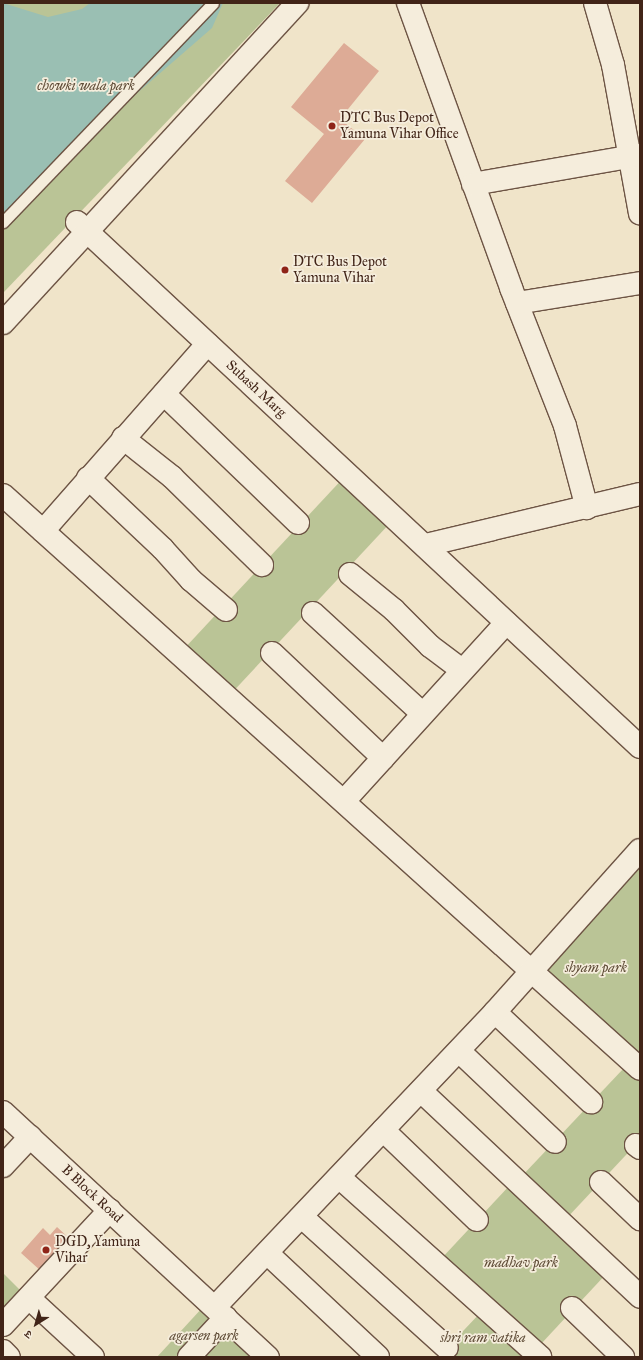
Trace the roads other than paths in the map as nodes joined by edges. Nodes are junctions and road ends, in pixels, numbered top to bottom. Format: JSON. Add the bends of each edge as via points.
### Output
{"nodes":[{"id":1,"x":213,"y":3,"type":"edge"},
{"id":2,"x":282,"y":3,"type":"edge"},
{"id":3,"x":297,"y":3,"type":"edge"},
{"id":4,"x":408,"y":3,"type":"edge"},
{"id":5,"x":596,"y":3,"type":"edge"},
{"id":6,"x":635,"y":156,"type":"edge"},
{"id":7,"x":473,"y":184,"type":"junction"},
{"id":8,"x":640,"y":214,"type":"edge"},
{"id":9,"x":3,"y":222,"type":"edge"},
{"id":10,"x":82,"y":226,"type":"junction"},
{"id":11,"x":640,"y":283,"type":"edge"},
{"id":12,"x":517,"y":303,"type":"junction"},
{"id":13,"x":3,"y":306,"type":"edge"},
{"id":14,"x":3,"y":323,"type":"edge"},
{"id":15,"x":207,"y":344,"type":"junction"},
{"id":16,"x":164,"y":394,"type":"junction"},
{"id":17,"x":123,"y":438,"type":"junction"},
{"id":18,"x":88,"y":478,"type":"junction"},
{"id":19,"x":640,"y":494,"type":"edge"},
{"id":20,"x":3,"y":495,"type":"edge"},
{"id":21,"x":587,"y":508,"type":"junction"},
{"id":22,"x":298,"y":523,"type":"dead end"},
{"id":23,"x":43,"y":531,"type":"junction"},
{"id":24,"x":426,"y":545,"type":"junction"},
{"id":25,"x":262,"y":565,"type":"dead end"},
{"id":26,"x":350,"y":574,"type":"dead end"},
{"id":27,"x":226,"y":610,"type":"dead end"},
{"id":28,"x":313,"y":613,"type":"dead end"},
{"id":29,"x":506,"y":622,"type":"junction"},
{"id":30,"x":272,"y":653,"type":"dead end"},
{"id":31,"x":462,"y":670,"type":"junction"},
{"id":32,"x":423,"y":714,"type":"junction"},
{"id":33,"x":640,"y":748,"type":"edge"},
{"id":34,"x":383,"y":758,"type":"junction"},
{"id":35,"x":344,"y":801,"type":"junction"},
{"id":36,"x":640,"y":850,"type":"edge"},
{"id":37,"x":532,"y":969,"type":"junction"},
{"id":38,"x":495,"y":1012,"type":"junction"},
{"id":39,"x":459,"y":1051,"type":"junction"},
{"id":40,"x":640,"y":1069,"type":"edge"},
{"id":41,"x":421,"y":1092,"type":"junction"},
{"id":42,"x":591,"y":1102,"type":"dead end"},
{"id":43,"x":3,"y":1112,"type":"edge"},
{"id":44,"x":383,"y":1130,"type":"junction"},
{"id":45,"x":30,"y":1137,"type":"junction"},
{"id":46,"x":554,"y":1142,"type":"dead end"},
{"id":47,"x":3,"y":1166,"type":"edge"},
{"id":48,"x":339,"y":1177,"type":"junction"},
{"id":49,"x":601,"y":1182,"type":"dead end"},
{"id":50,"x":110,"y":1210,"type":"junction"},
{"id":51,"x":302,"y":1217,"type":"junction"},
{"id":52,"x":640,"y":1219,"type":"edge"},
{"id":53,"x":477,"y":1220,"type":"dead end"},
{"id":54,"x":267,"y":1253,"type":"junction"},
{"id":55,"x":640,"y":1297,"type":"edge"},
{"id":56,"x":28,"y":1298,"type":"junction"},
{"id":57,"x":572,"y":1308,"type":"dead end"},
{"id":58,"x":220,"y":1312,"type":"junction"},
{"id":59,"x":3,"y":1325,"type":"edge"},
{"id":60,"x":447,"y":1348,"type":"dead end"},
{"id":61,"x":3,"y":1351,"type":"edge"},
{"id":62,"x":9,"y":1357,"type":"edge"},
{"id":63,"x":93,"y":1357,"type":"edge"},
{"id":64,"x":189,"y":1357,"type":"edge"},
{"id":65,"x":268,"y":1357,"type":"edge"},
{"id":66,"x":378,"y":1357,"type":"edge"},
{"id":67,"x":540,"y":1357,"type":"edge"},
{"id":68,"x":623,"y":1357,"type":"edge"}],
"edges":[{"from":1,"to":9,"type":"lane"},
{"from":2,"to":10,"type":"street"},
{"from":3,"to":10,"type":"street"},
{"from":4,"to":7,"type":"street"},
{"from":5,"to":6,"type":"street"},
{"from":6,"to":7,"type":"street"},
{"from":6,"to":8,"type":"street"},
{"from":7,"to":12,"type":"street"},
{"from":10,"to":13,"type":"street"},
{"from":10,"to":14,"type":"street"},
{"from":10,"to":15,"type":"street","name":"Subash Marg"},
{"from":11,"to":12,"type":"street"},
{"from":12,"to":21,"type":"street","via":[[565,426]]},
{"from":15,"to":16,"type":"street"},
{"from":15,"to":24,"type":"street","name":"Subash Marg"},
{"from":16,"to":17,"type":"street"},
{"from":16,"to":22,"type":"street"},
{"from":17,"to":18,"type":"street"},
{"from":17,"to":25,"type":"street","via":[[172,477]]},
{"from":18,"to":23,"type":"street"},
{"from":18,"to":27,"type":"street","via":[[163,549],[190,580]]},
{"from":19,"to":21,"type":"street"},
{"from":20,"to":23,"type":"street"},
{"from":21,"to":24,"type":"street"},
{"from":23,"to":35,"type":"street"},
{"from":24,"to":29,"type":"street","name":"Subash Marg"},
{"from":26,"to":31,"type":"street","via":[[394,610],[430,646]]},
{"from":28,"to":32,"type":"street"},
{"from":29,"to":31,"type":"street"},
{"from":29,"to":33,"type":"street","name":"Subash Marg"},
{"from":30,"to":34,"type":"street"},
{"from":31,"to":32,"type":"street"},
{"from":32,"to":34,"type":"street"},
{"from":34,"to":35,"type":"street"},
{"from":35,"to":37,"type":"street"},
{"from":36,"to":37,"type":"street"},
{"from":37,"to":38,"type":"street"},
{"from":37,"to":40,"type":"street"},
{"from":38,"to":39,"type":"street"},
{"from":38,"to":42,"type":"street"},
{"from":39,"to":41,"type":"street"},
{"from":39,"to":46,"type":"street"},
{"from":41,"to":44,"type":"street"},
{"from":41,"to":55,"type":"street"},
{"from":43,"to":45,"type":"street","name":"B Block Road"},
{"from":44,"to":48,"type":"street"},
{"from":44,"to":53,"type":"street"},
{"from":45,"to":47,"type":"street"},
{"from":45,"to":50,"type":"street","name":"B Block Road"},
{"from":48,"to":51,"type":"street"},
{"from":48,"to":67,"type":"street"},
{"from":49,"to":52,"type":"street"},
{"from":50,"to":56,"type":"street"},
{"from":50,"to":58,"type":"street","name":"B Block Road"},
{"from":51,"to":54,"type":"street"},
{"from":51,"to":60,"type":"street"},
{"from":54,"to":58,"type":"street"},
{"from":54,"to":66,"type":"street"},
{"from":56,"to":59,"type":"street"},
{"from":56,"to":63,"type":"street"},
{"from":57,"to":68,"type":"street"},
{"from":58,"to":64,"type":"street"},
{"from":58,"to":65,"type":"street","name":"B Block Road"},
{"from":61,"to":62,"type":"street"}]}
